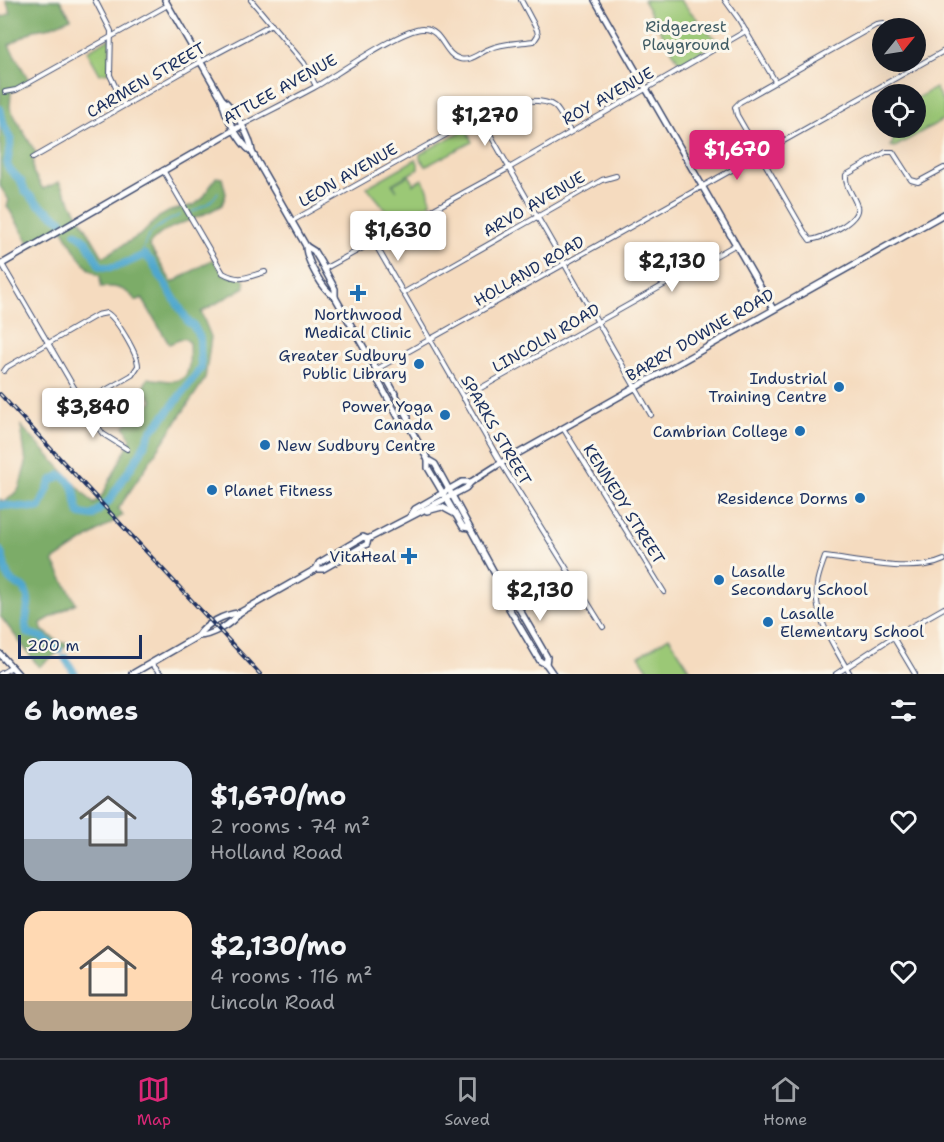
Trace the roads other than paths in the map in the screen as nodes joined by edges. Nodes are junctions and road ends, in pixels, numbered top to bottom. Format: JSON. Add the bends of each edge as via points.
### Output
{"nodes":[{"id":1,"x":95,"y":0,"type":"edge"},
{"id":2,"x":250,"y":0,"type":"edge"},
{"id":3,"x":521,"y":0,"type":"edge"},
{"id":4,"x":595,"y":0,"type":"edge"},
{"id":5,"x":725,"y":0,"type":"edge"},
{"id":6,"x":167,"y":2,"type":"edge"},
{"id":7,"x":272,"y":24,"type":"junction"},
{"id":8,"x":872,"y":27,"type":"edge"},
{"id":9,"x":746,"y":31,"type":"junction"},
{"id":10,"x":111,"y":37,"type":"junction"},
{"id":11,"x":944,"y":51,"type":"edge"},
{"id":12,"x":926,"y":61,"type":"edge"},
{"id":13,"x":200,"y":62,"type":"junction"},
{"id":14,"x":906,"y":72,"type":"edge"},
{"id":15,"x":775,"y":81,"type":"junction"},
{"id":16,"x":316,"y":86,"type":"junction"},
{"id":17,"x":645,"y":89,"type":"junction"},
{"id":18,"x":5,"y":92,"type":"dead end"},
{"id":19,"x":222,"y":99,"type":"junction"},
{"id":20,"x":124,"y":105,"type":"junction"},
{"id":21,"x":479,"y":115,"type":"junction"},
{"id":22,"x":241,"y":126,"type":"junction"},
{"id":23,"x":235,"y":129,"type":"junction"},
{"id":24,"x":570,"y":131,"type":"junction"},
{"id":25,"x":252,"y":152,"type":"junction"},
{"id":26,"x":760,"y":154,"type":"junction"},
{"id":27,"x":33,"y":158,"type":"dead end"},
{"id":28,"x":509,"y":168,"type":"junction"},
{"id":29,"x":944,"y":168,"type":"edge"},
{"id":30,"x":163,"y":170,"type":"junction"},
{"id":31,"x":616,"y":176,"type":"dead end"},
{"id":32,"x":702,"y":188,"type":"junction"},
{"id":33,"x":944,"y":214,"type":"edge"},
{"id":34,"x":538,"y":216,"type":"junction"},
{"id":35,"x":292,"y":221,"type":"junction"},
{"id":36,"x":374,"y":242,"type":"junction"},
{"id":37,"x":735,"y":245,"type":"junction"},
{"id":38,"x":306,"y":246,"type":"junction"},
{"id":39,"x":566,"y":263,"type":"junction"},
{"id":40,"x":1,"y":264,"type":"edge"},
{"id":41,"x":324,"y":269,"type":"junction"},
{"id":42,"x":265,"y":272,"type":"dead end"},
{"id":43,"x":403,"y":293,"type":"junction"},
{"id":44,"x":335,"y":297,"type":"junction"},
{"id":45,"x":773,"y":309,"type":"junction"},
{"id":46,"x":599,"y":322,"type":"junction"},
{"id":47,"x":431,"y":340,"type":"junction"},
{"id":48,"x":48,"y":343,"type":"junction"},
{"id":49,"x":376,"y":369,"type":"junction"},
{"id":50,"x":4,"y":371,"type":"dead end"},
{"id":51,"x":635,"y":388,"type":"junction"},
{"id":52,"x":464,"y":399,"type":"junction"},
{"id":53,"x":83,"y":403,"type":"junction"},
{"id":54,"x":651,"y":414,"type":"dead end"},
{"id":55,"x":563,"y":428,"type":"junction"},
{"id":56,"x":127,"y":449,"type":"dead end"},
{"id":57,"x":428,"y":460,"type":"junction"},
{"id":58,"x":501,"y":463,"type":"junction"},
{"id":59,"x":434,"y":477,"type":"junction"},
{"id":60,"x":448,"y":494,"type":"junction"},
{"id":61,"x":433,"y":499,"type":"junction"},
{"id":62,"x":420,"y":513,"type":"junction"},
{"id":63,"x":411,"y":515,"type":"junction"},
{"id":64,"x":456,"y":515,"type":"junction"},
{"id":65,"x":469,"y":528,"type":"junction"},
{"id":66,"x":944,"y":560,"type":"edge"},
{"id":67,"x":664,"y":592,"type":"dead end"},
{"id":68,"x":944,"y":608,"type":"edge"},
{"id":69,"x":603,"y":627,"type":"dead end"},
{"id":70,"x":893,"y":637,"type":"junction"},
{"id":71,"x":0,"y":654,"type":"edge"},
{"id":72,"x":151,"y":663,"type":"junction"},
{"id":73,"x":12,"y":667,"type":"junction"},
{"id":74,"x":847,"y":668,"type":"junction"},
{"id":75,"x":0,"y":674,"type":"edge"},
{"id":76,"x":18,"y":674,"type":"edge"},
{"id":77,"x":132,"y":674,"type":"edge"},
{"id":78,"x":161,"y":674,"type":"edge"},
{"id":79,"x":553,"y":674,"type":"edge"},
{"id":80,"x":836,"y":674,"type":"edge"},
{"id":81,"x":850,"y":674,"type":"edge"},
{"id":82,"x":915,"y":674,"type":"edge"}],
"edges":[{"from":1,"to":10,"type":"street"},
{"from":2,"to":7,"type":"street"},
{"from":3,"to":16,"type":"street","name":"ATTLEE AVENUE","via":[[537,30],[534,41],[500,45],[464,60],[450,53],[434,32],[416,29]]},
{"from":4,"to":17,"type":"main road"},
{"from":5,"to":9,"type":"street"},
{"from":6,"to":10,"type":"street"},
{"from":6,"to":13,"type":"main road"},
{"from":7,"to":13,"type":"street","name":"CARMEN STREET"},
{"from":7,"to":16,"type":"street","via":[[304,63]]},
{"from":8,"to":15,"type":"street"},
{"from":9,"to":15,"type":"street"},
{"from":9,"to":17,"type":"street","name":"ROY AVENUE"},
{"from":10,"to":18,"type":"street","via":[[16,90]]},
{"from":10,"to":20,"type":"street","via":[[110,75]]},
{"from":11,"to":12,"type":"street","name":"HOLLAND ROAD"},
{"from":13,"to":19,"type":"main road"},
{"from":13,"to":20,"type":"street","name":"CARMEN STREET"},
{"from":14,"to":26,"type":"street","name":"HOLLAND ROAD"},
{"from":15,"to":26,"type":"street","via":[[735,107]]},
{"from":16,"to":22,"type":"street","name":"ATTLEE AVENUE"},
{"from":17,"to":24,"type":"street","name":"ROY AVENUE"},
{"from":17,"to":32,"type":"main road"},
{"from":19,"to":22,"type":"main road","via":[[230,105]]},
{"from":19,"to":23,"type":"main road"},
{"from":20,"to":27,"type":"street","name":"CARMEN STREET"},
{"from":21,"to":24,"type":"street","name":"LEON AVENUE","via":[[512,101],[545,102],[553,105]]},
{"from":21,"to":28,"type":"street"},
{"from":21,"to":35,"type":"street","name":"LEON AVENUE"},
{"from":22,"to":23,"type":"main road","name":"ATTLEE AVENUE"},
{"from":22,"to":25,"type":"main road","via":[[252,144]]},
{"from":23,"to":25,"type":"main road"},
{"from":23,"to":30,"type":"main road","name":"ATTLEE AVENUE"},
{"from":24,"to":28,"type":"street","name":"ROY AVENUE"},
{"from":25,"to":35,"type":"main road"},
{"from":26,"to":29,"type":"street","via":[[810,240],[851,220],[857,207],[845,183],[846,175],[886,152],[893,152],[911,180],[918,182]]},
{"from":26,"to":32,"type":"street","name":"HOLLAND ROAD"},
{"from":28,"to":34,"type":"street"},
{"from":28,"to":36,"type":"street","name":"ROY AVENUE"},
{"from":30,"to":40,"type":"main road","name":"ATTLEE AVENUE"},
{"from":30,"to":42,"type":"street","via":[[223,273],[244,279]]},
{"from":31,"to":34,"type":"street","name":"ARVO AVENUE"},
{"from":32,"to":37,"type":"main road"},
{"from":32,"to":39,"type":"street","name":"HOLLAND ROAD"},
{"from":33,"to":45,"type":"main road","name":"BARRY DOWNE ROAD"},
{"from":34,"to":39,"type":"street"},
{"from":34,"to":43,"type":"street","name":"ARVO AVENUE"},
{"from":35,"to":38,"type":"main road"},
{"from":36,"to":41,"type":"street","name":"ROY AVENUE"},
{"from":36,"to":43,"type":"street","name":"SPARKS STREET"},
{"from":37,"to":45,"type":"main road"},
{"from":37,"to":46,"type":"street","name":"LINCOLN ROAD"},
{"from":38,"to":41,"type":"main road","via":[[314,251]]},
{"from":38,"to":44,"type":"main road","via":[[312,266],[327,292]]},
{"from":39,"to":46,"type":"street"},
{"from":39,"to":47,"type":"street","name":"HOLLAND ROAD"},
{"from":40,"to":48,"type":"street"},
{"from":41,"to":44,"type":"main road"},
{"from":43,"to":47,"type":"street","name":"SPARKS STREET"},
{"from":44,"to":49,"type":"main road"},
{"from":45,"to":51,"type":"main road","name":"BARRY DOWNE ROAD"},
{"from":46,"to":51,"type":"street"},
{"from":46,"to":52,"type":"street","name":"LINCOLN ROAD"},
{"from":47,"to":49,"type":"street","name":"HOLLAND ROAD"},
{"from":47,"to":52,"type":"street","name":"SPARKS STREET"},
{"from":48,"to":50,"type":"street"},
{"from":48,"to":53,"type":"street"},
{"from":48,"to":53,"type":"street","via":[[103,313],[115,319],[137,358],[137,370]]},
{"from":49,"to":57,"type":"main road","via":[[376,377],[401,422],[408,424]]},
{"from":51,"to":54,"type":"street"},
{"from":51,"to":55,"type":"main road","name":"BARRY DOWNE ROAD"},
{"from":52,"to":58,"type":"street","name":"SPARKS STREET"},
{"from":53,"to":56,"type":"street","via":[[103,434]]},
{"from":55,"to":58,"type":"main road","name":"BARRY DOWNE ROAD"},
{"from":55,"to":67,"type":"street","name":"KENNEDY STREET"},
{"from":57,"to":59,"type":"main road"},
{"from":57,"to":60,"type":"main road","via":[[435,464]]},
{"from":58,"to":60,"type":"main road","name":"BARRY DOWNE ROAD","via":[[471,482],[462,482]]},
{"from":58,"to":69,"type":"street","name":"SPARKS STREET"},
{"from":59,"to":60,"type":"main road"},
{"from":59,"to":61,"type":"main road"},
{"from":60,"to":61,"type":"main road","name":"BARRY DOWNE ROAD"},
{"from":60,"to":62,"type":"main road","name":"BARRY DOWNE ROAD"},
{"from":60,"to":64,"type":"main road"},
{"from":60,"to":65,"type":"main road"},
{"from":61,"to":63,"type":"main road","name":"BARRY DOWNE ROAD"},
{"from":62,"to":63,"type":"main road","name":"BARRY DOWNE ROAD"},
{"from":62,"to":64,"type":"main road","via":[[442,507]]},
{"from":63,"to":72,"type":"main road","name":"BARRY DOWNE ROAD","via":[[368,539],[363,537]]},
{"from":64,"to":65,"type":"main road","via":[[463,527]]},
{"from":65,"to":79,"type":"main road","via":[[547,657],[546,664]]},
{"from":66,"to":74,"type":"street","via":[[916,567],[825,557],[816,585],[819,607],[826,630]]},
{"from":68,"to":70,"type":"street"},
{"from":70,"to":74,"type":"street"},
{"from":70,"to":82,"type":"street"},
{"from":71,"to":73,"type":"main road"},
{"from":72,"to":77,"type":"main road","name":"BARRY DOWNE ROAD"},
{"from":72,"to":78,"type":"street"},
{"from":73,"to":75,"type":"street"},
{"from":73,"to":76,"type":"main road"},
{"from":74,"to":80,"type":"street"},
{"from":74,"to":81,"type":"street"}]}
